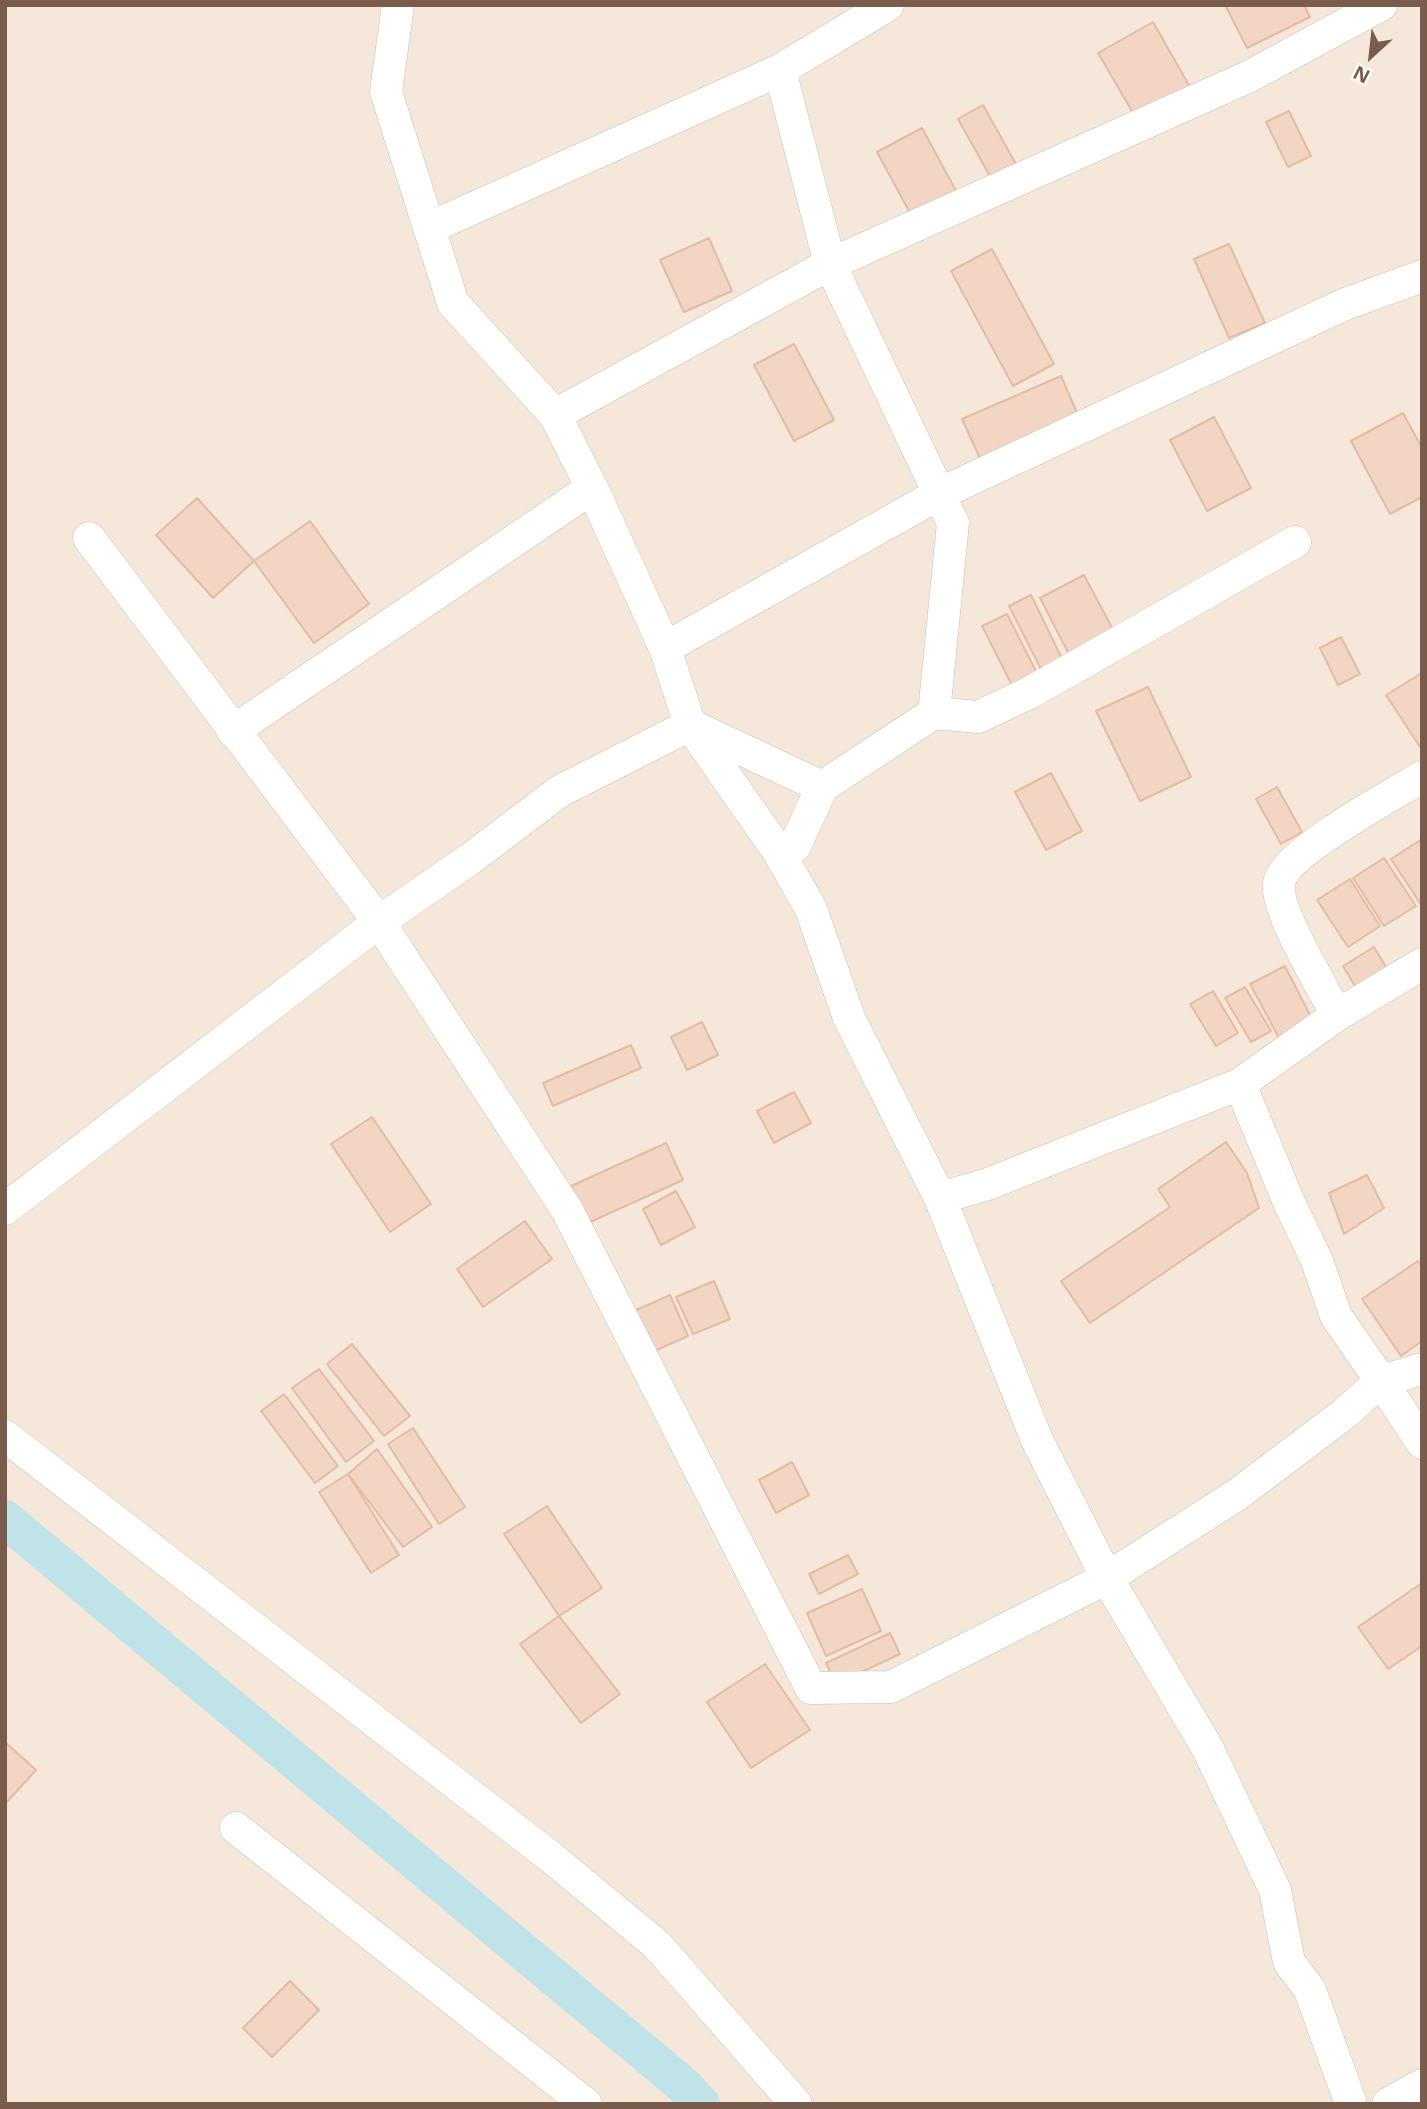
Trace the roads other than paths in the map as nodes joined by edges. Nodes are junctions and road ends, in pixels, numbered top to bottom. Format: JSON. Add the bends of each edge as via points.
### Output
{"nodes":[{"id":1,"x":398,"y":5,"type":"edge"},
{"id":2,"x":888,"y":5,"type":"edge"},
{"id":3,"x":1381,"y":5,"type":"edge"},
{"id":4,"x":1352,"y":13,"type":"edge"},
{"id":5,"x":780,"y":70,"type":"junction"},
{"id":6,"x":429,"y":228,"type":"junction"},
{"id":7,"x":830,"y":264,"type":"junction"},
{"id":8,"x":1422,"y":276,"type":"edge"},
{"id":9,"x":555,"y":415,"type":"junction"},
{"id":10,"x":592,"y":488,"type":"junction"},
{"id":11,"x":939,"y":494,"type":"junction"},
{"id":12,"x":89,"y":538,"type":"dead end"},
{"id":13,"x":1295,"y":542,"type":"dead end"},
{"id":14,"x":665,"y":648,"type":"junction"},
{"id":15,"x":933,"y":713,"type":"junction"},
{"id":16,"x":690,"y":725,"type":"junction"},
{"id":17,"x":233,"y":732,"type":"junction"},
{"id":18,"x":1422,"y":777,"type":"edge"},
{"id":19,"x":822,"y":787,"type":"junction"},
{"id":20,"x":778,"y":851,"type":"junction"},
{"id":21,"x":379,"y":922,"type":"junction"},
{"id":22,"x":1422,"y":964,"type":"edge"},
{"id":23,"x":1337,"y":1015,"type":"junction"},
{"id":24,"x":1240,"y":1084,"type":"junction"},
{"id":25,"x":940,"y":1198,"type":"junction"},
{"id":26,"x":5,"y":1209,"type":"edge"},
{"id":27,"x":1422,"y":1369,"type":"edge"},
{"id":28,"x":1381,"y":1381,"type":"junction"},
{"id":29,"x":5,"y":1436,"type":"edge"},
{"id":30,"x":1422,"y":1443,"type":"edge"},
{"id":31,"x":1107,"y":1578,"type":"junction"},
{"id":32,"x":236,"y":1828,"type":"dead end"},
{"id":33,"x":1422,"y":2085,"type":"edge"},
{"id":34,"x":586,"y":2104,"type":"edge"},
{"id":35,"x":796,"y":2104,"type":"edge"},
{"id":36,"x":1351,"y":2104,"type":"edge"},
{"id":37,"x":1388,"y":2104,"type":"edge"}],
"edges":[{"from":1,"to":6,"type":"street","via":[[386,92]]},
{"from":2,"to":5,"type":"street"},
{"from":3,"to":4,"type":"street"},
{"from":4,"to":7,"type":"street","via":[[1250,76]]},
{"from":5,"to":6,"type":"street"},
{"from":5,"to":7,"type":"street"},
{"from":6,"to":9,"type":"street","via":[[453,303]]},
{"from":7,"to":9,"type":"street"},
{"from":7,"to":11,"type":"street"},
{"from":8,"to":11,"type":"street","via":[[1342,305]]},
{"from":9,"to":10,"type":"street"},
{"from":10,"to":14,"type":"street"},
{"from":10,"to":17,"type":"street"},
{"from":11,"to":14,"type":"street"},
{"from":11,"to":15,"type":"street","via":[[953,523]]},
{"from":12,"to":17,"type":"street"},
{"from":13,"to":15,"type":"street","via":[[1031,692],[978,716]]},
{"from":14,"to":16,"type":"street"},
{"from":15,"to":19,"type":"street"},
{"from":16,"to":19,"type":"street"},
{"from":16,"to":20,"type":"street"},
{"from":16,"to":21,"type":"street","via":[[560,792]]},
{"from":17,"to":21,"type":"street"},
{"from":18,"to":23,"type":"street","via":[[1340,825],[1282,871],[1278,886],[1285,914]]},
{"from":19,"to":20,"type":"street","via":[[795,846]]},
{"from":20,"to":25,"type":"street","via":[[811,909],[849,1018]]},
{"from":21,"to":26,"type":"street"},
{"from":21,"to":31,"type":"street","via":[[567,1210],[811,1688],[891,1687]]},
{"from":22,"to":23,"type":"street"},
{"from":23,"to":24,"type":"street"},
{"from":24,"to":25,"type":"street","via":[[988,1184]]},
{"from":24,"to":28,"type":"street","via":[[1336,1316]]},
{"from":25,"to":31,"type":"street","via":[[1037,1440]]},
{"from":27,"to":28,"type":"street"},
{"from":28,"to":30,"type":"street"},
{"from":28,"to":31,"type":"street","via":[[1238,1493]]},
{"from":29,"to":35,"type":"street","via":[[552,1858],[657,1945]]},
{"from":31,"to":36,"type":"street","via":[[1208,1749],[1275,1890],[1289,1962],[1310,1990]]},
{"from":32,"to":34,"type":"street"},
{"from":33,"to":37,"type":"street"}]}
